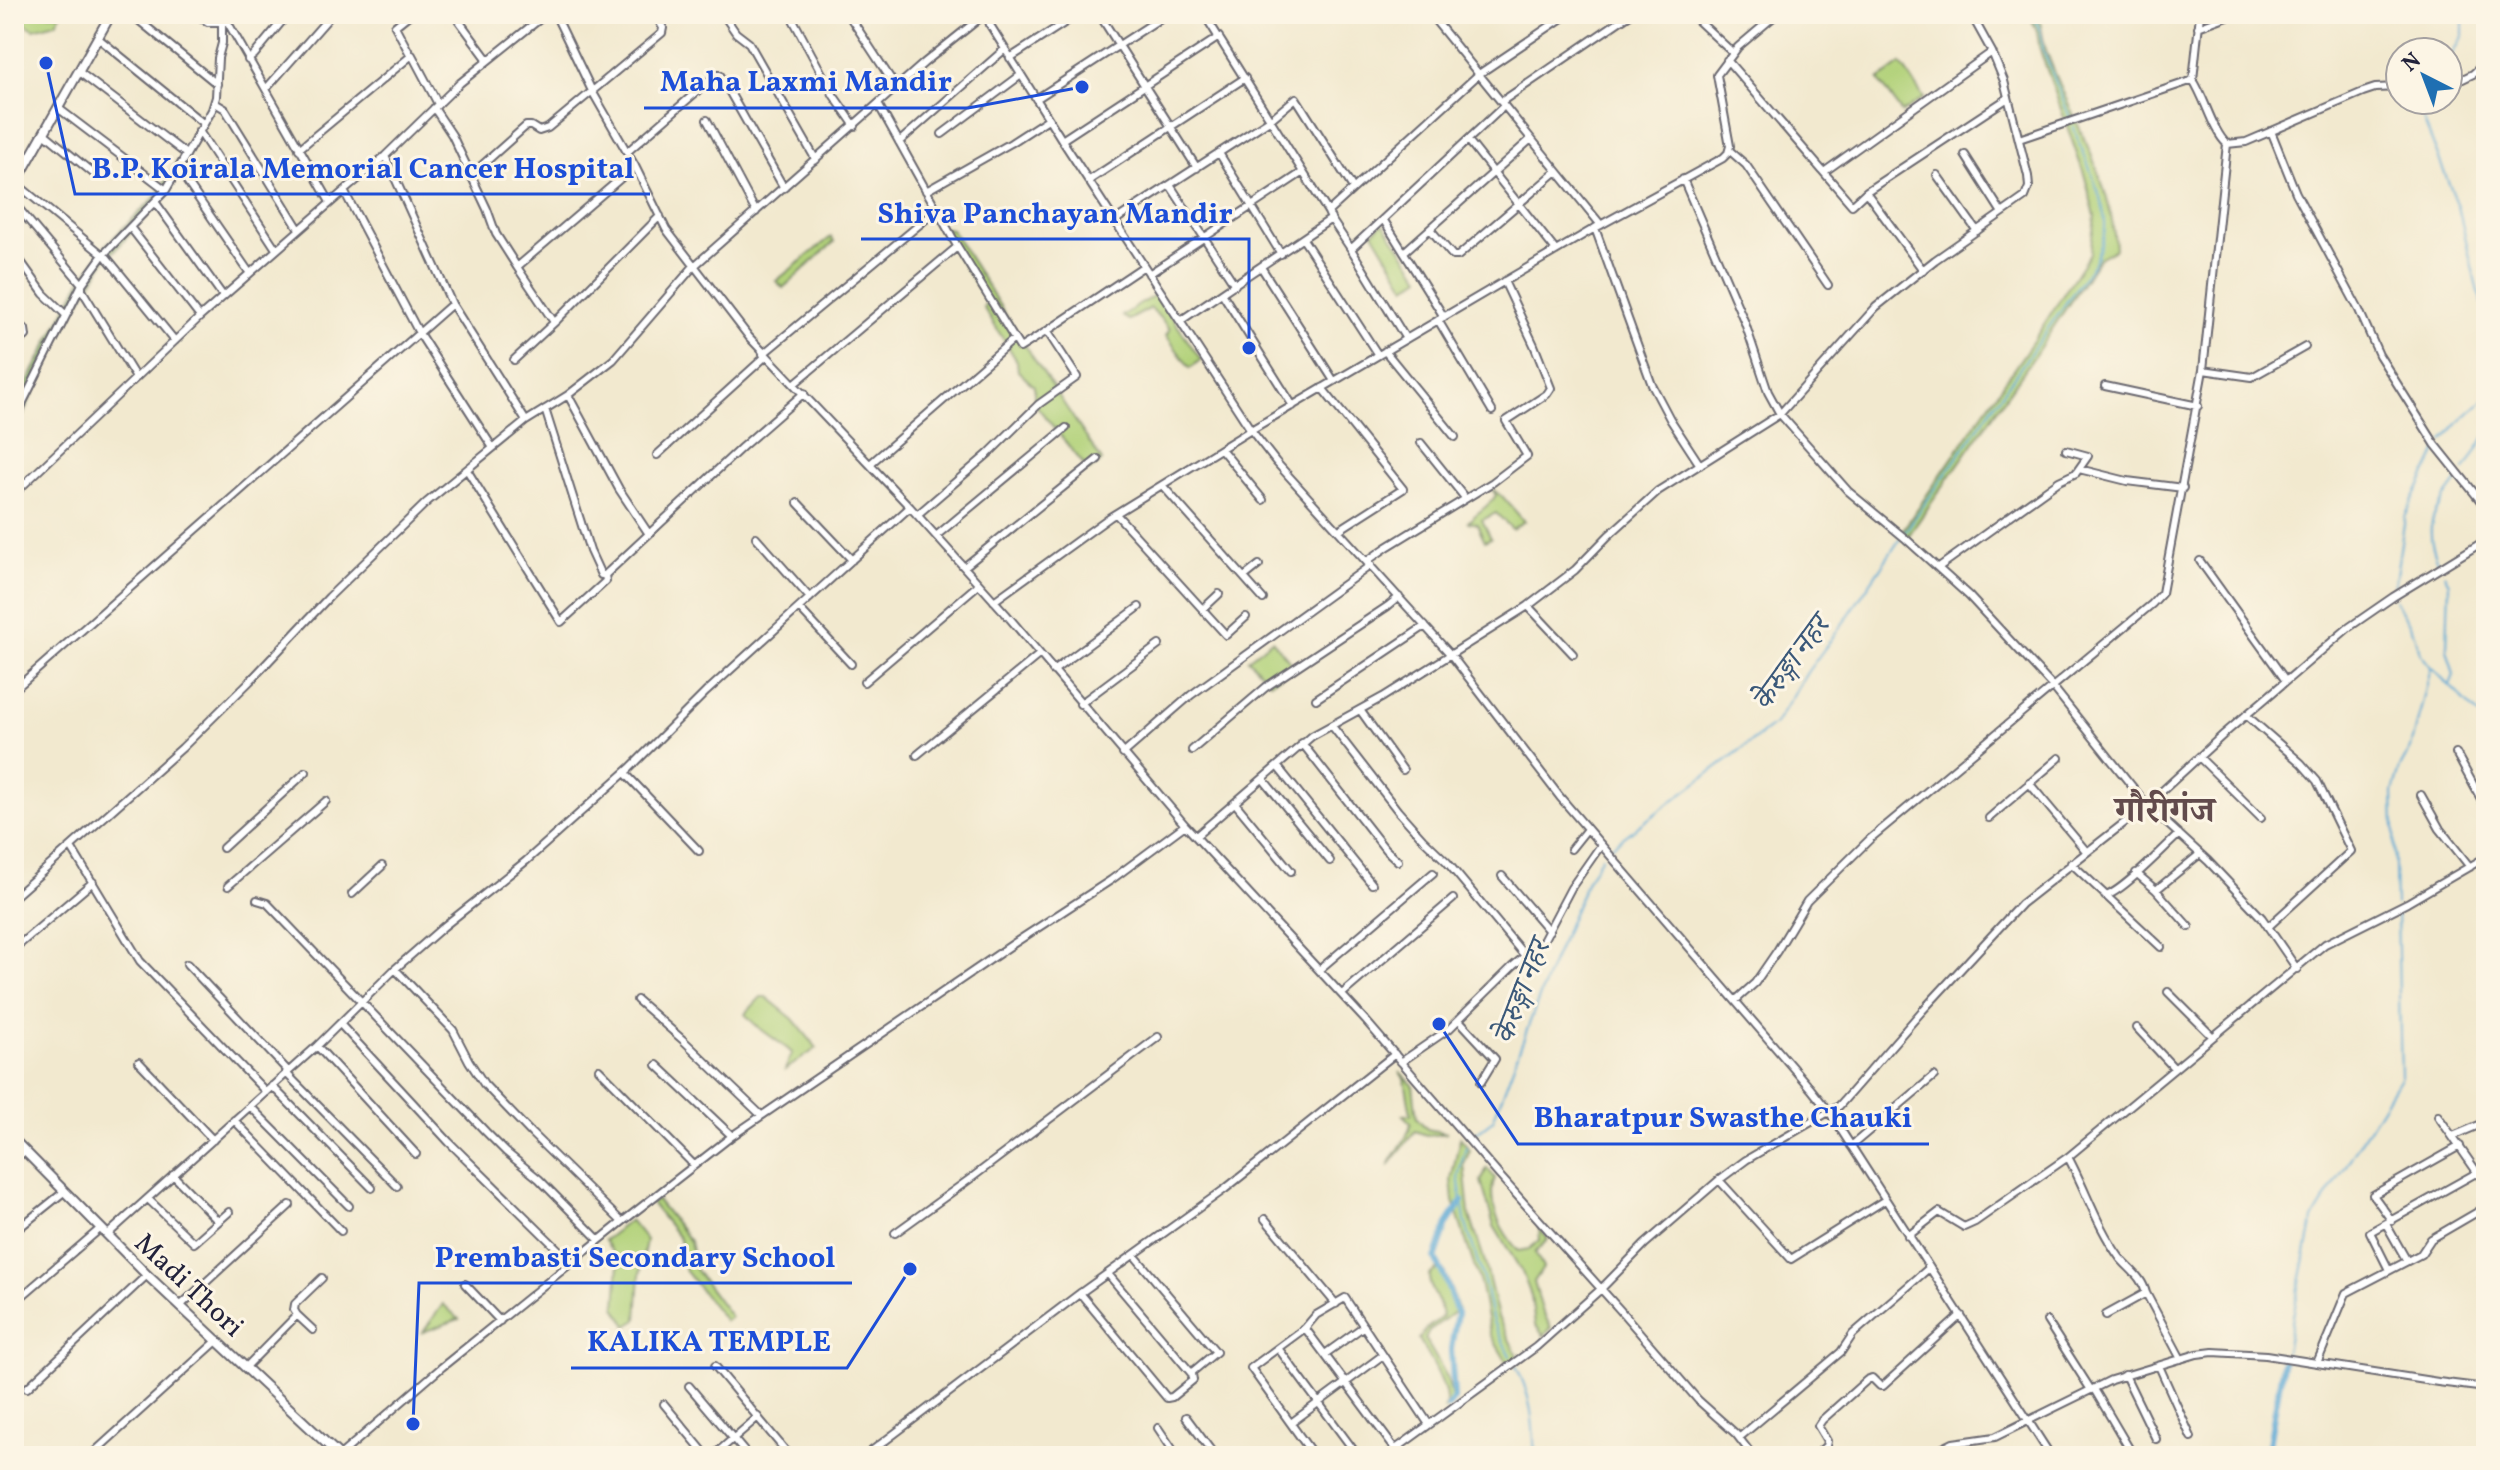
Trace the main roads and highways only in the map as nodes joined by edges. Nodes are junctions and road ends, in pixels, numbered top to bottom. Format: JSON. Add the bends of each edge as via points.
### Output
{"nodes":[{"id":1,"x":111,"y":14,"type":"edge"},
{"id":2,"x":15,"y":184,"type":"edge"},
{"id":3,"x":14,"y":1140,"type":"edge"},
{"id":4,"x":340,"y":1456,"type":"edge"}],
"edges":[{"from":1,"to":2,"type":"main road"},
{"from":3,"to":4,"type":"main road","name":"Madi Thori","via":[[147,1275]]}]}
